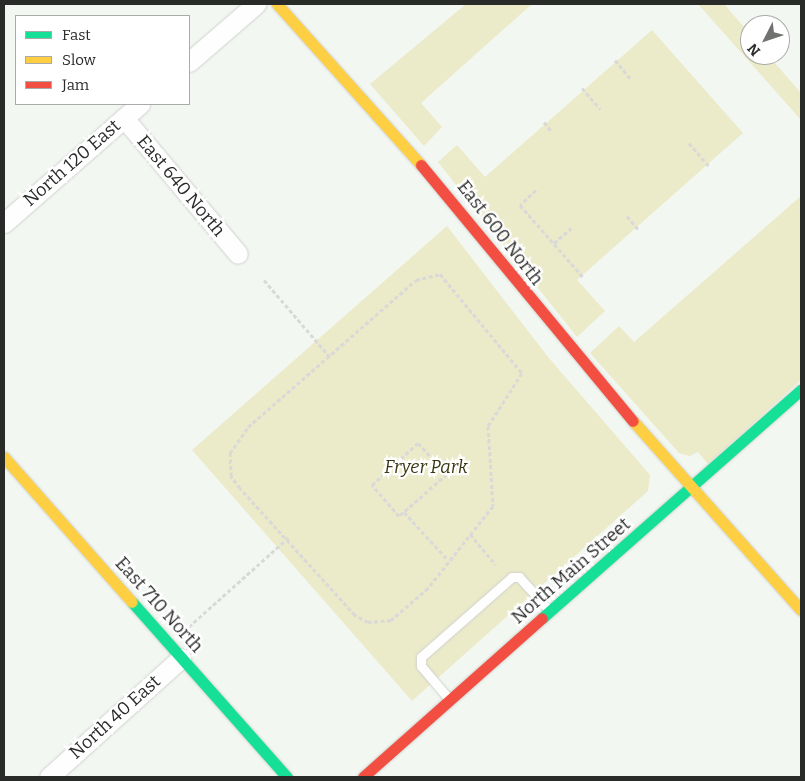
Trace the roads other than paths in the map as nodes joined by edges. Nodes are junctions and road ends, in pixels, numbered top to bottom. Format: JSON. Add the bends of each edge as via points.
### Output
{"nodes":[{"id":1,"x":256,"y":4,"type":"edge"},
{"id":2,"x":277,"y":4,"type":"edge"},
{"id":3,"x":190,"y":61,"type":"edge"},
{"id":4,"x":139,"y":105,"type":"edge"},
{"id":5,"x":124,"y":118,"type":"junction"},
{"id":6,"x":4,"y":222,"type":"edge"},
{"id":7,"x":238,"y":254,"type":"dead end"},
{"id":8,"x":801,"y":390,"type":"edge"},
{"id":9,"x":4,"y":457,"type":"edge"},
{"id":10,"x":691,"y":488,"type":"junction"},
{"id":11,"x":801,"y":610,"type":"edge"},
{"id":12,"x":550,"y":612,"type":"junction"},
{"id":13,"x":182,"y":658,"type":"junction"},
{"id":14,"x":450,"y":700,"type":"junction"},
{"id":15,"x":49,"y":777,"type":"edge"},
{"id":16,"x":287,"y":777,"type":"edge"},
{"id":17,"x":363,"y":777,"type":"edge"}],
"edges":[{"from":1,"to":3,"type":"street"},
{"from":2,"to":10,"type":"street","name":"East 600 North","via":[[448,194],[570,350]]},
{"from":4,"to":5,"type":"street","name":"North 120 East"},
{"from":5,"to":6,"type":"street","name":"North 120 East"},
{"from":5,"to":7,"type":"street","name":"East 640 North"},
{"from":8,"to":10,"type":"street","name":"North Main Street"},
{"from":9,"to":13,"type":"street","name":"East 710 North"},
{"from":10,"to":11,"type":"street","name":"East 600 North"},
{"from":10,"to":12,"type":"street","name":"North Main Street"},
{"from":12,"to":14,"type":"street","name":"North Main Street"},
{"from":12,"to":14,"type":"lane","via":[[519,577],[512,577],[421,657],[421,666]]},
{"from":13,"to":15,"type":"street","name":"North 40 East"},
{"from":13,"to":16,"type":"street","name":"East 710 North"},
{"from":14,"to":17,"type":"street","name":"North Main Street"}]}
